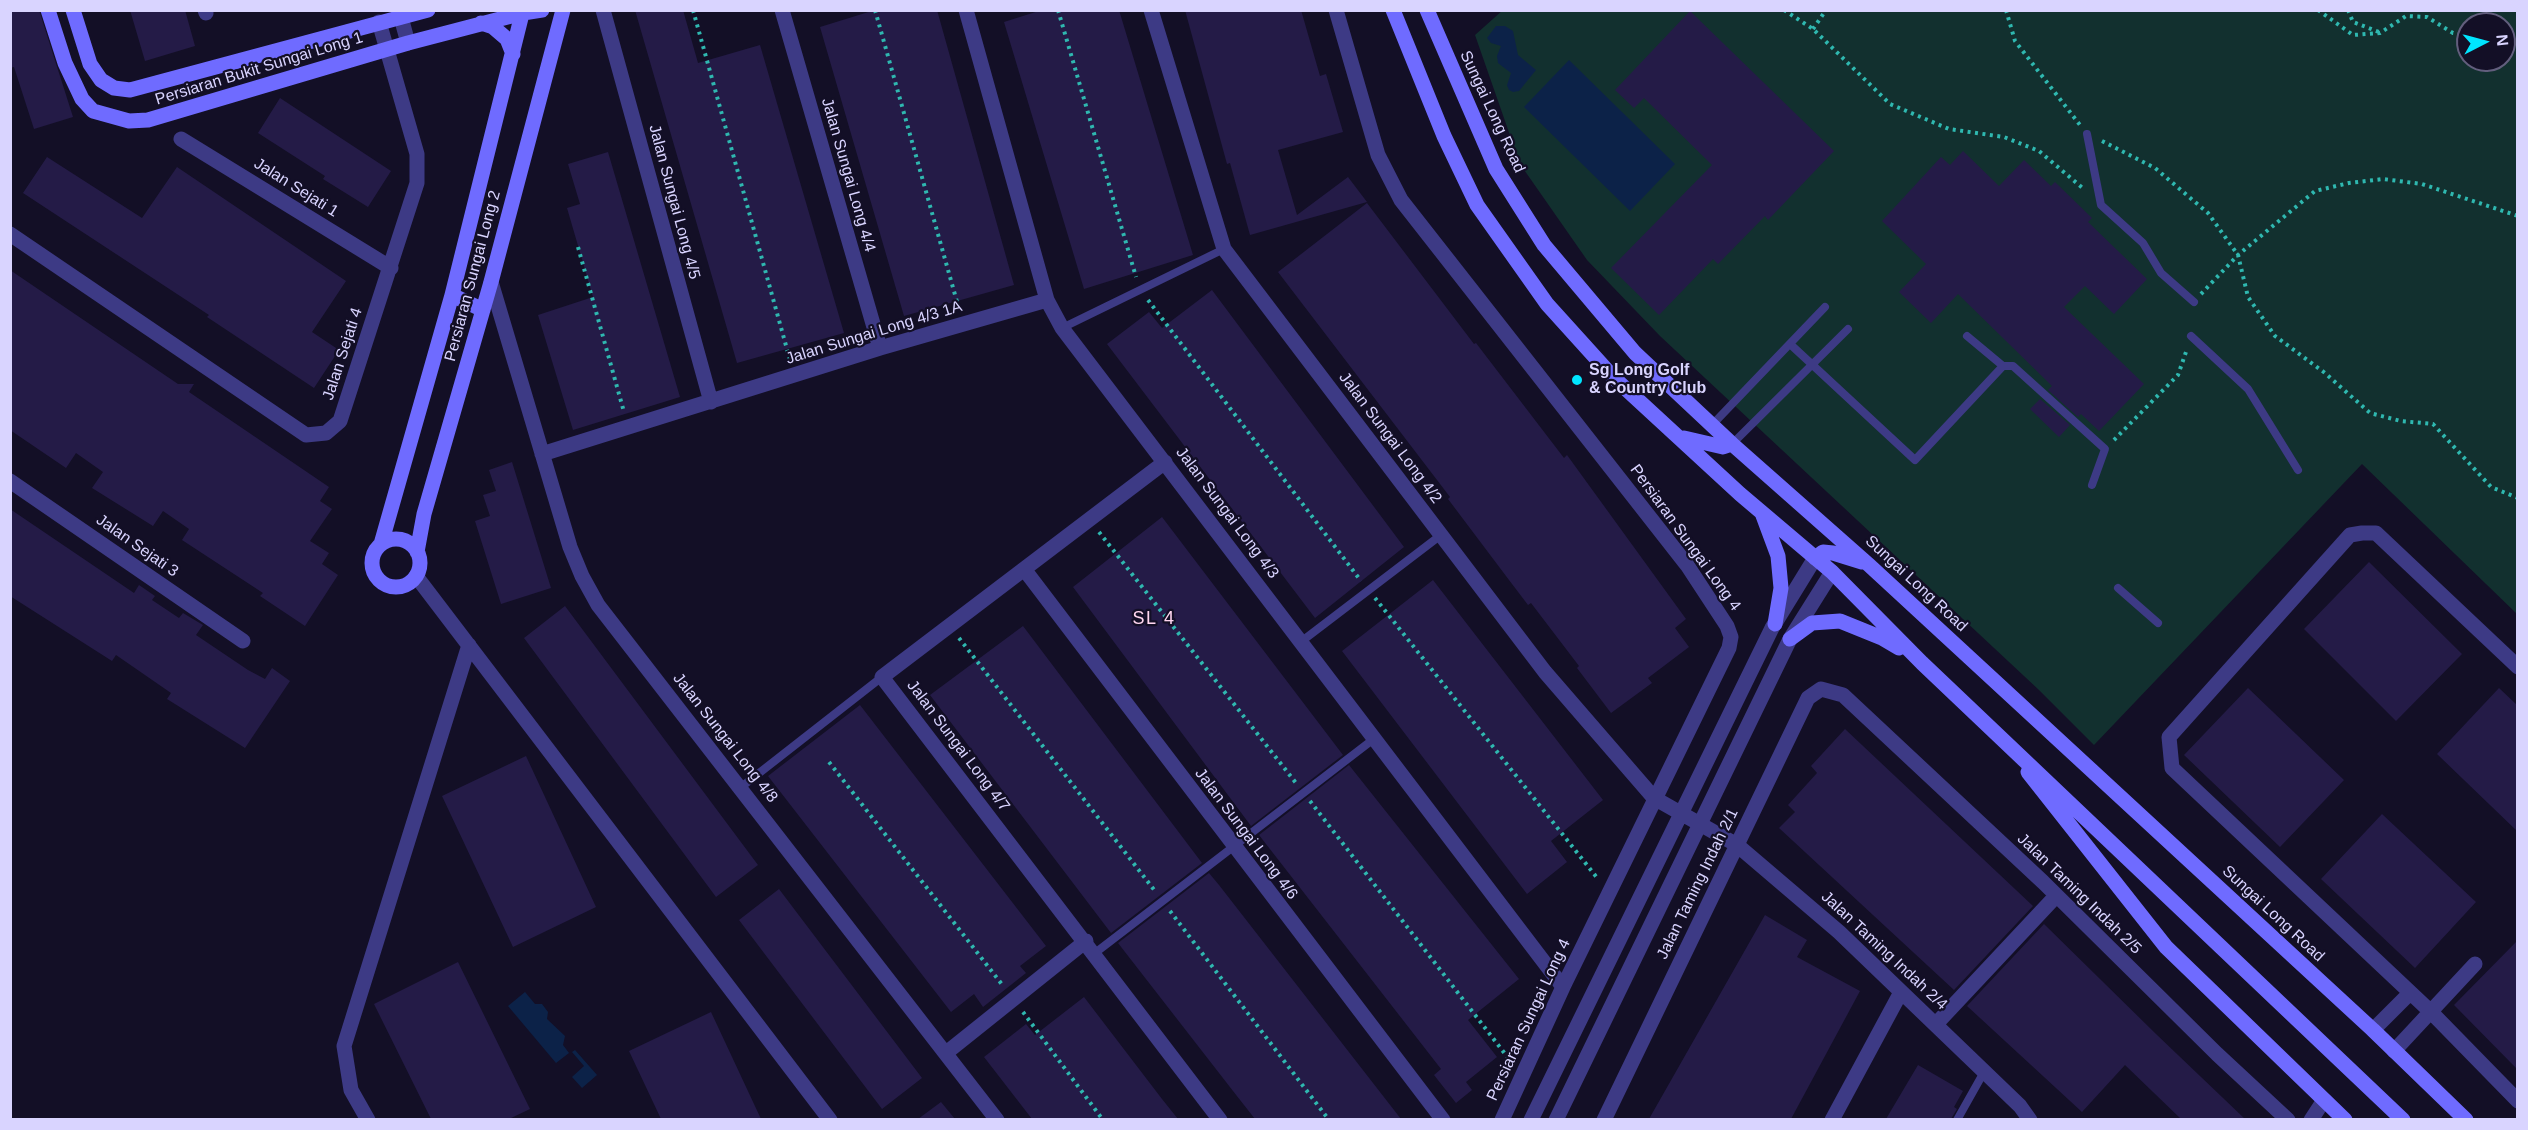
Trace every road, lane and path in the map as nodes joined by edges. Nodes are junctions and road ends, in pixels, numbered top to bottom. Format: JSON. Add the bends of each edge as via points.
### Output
{"nodes":[{"id":1,"x":48,"y":10,"type":"edge"},
{"id":2,"x":73,"y":10,"type":"edge"},
{"id":3,"x":429,"y":10,"type":"edge"},
{"id":4,"x":542,"y":10,"type":"edge"},
{"id":5,"x":563,"y":10,"type":"edge"},
{"id":6,"x":603,"y":10,"type":"edge"},
{"id":7,"x":693,"y":10,"type":"edge"},
{"id":8,"x":782,"y":10,"type":"edge"},
{"id":9,"x":875,"y":10,"type":"edge"},
{"id":10,"x":966,"y":10,"type":"edge"},
{"id":11,"x":1058,"y":10,"type":"edge"},
{"id":12,"x":1151,"y":10,"type":"edge"},
{"id":13,"x":1336,"y":10,"type":"edge"},
{"id":14,"x":1393,"y":10,"type":"edge"},
{"id":15,"x":1427,"y":10,"type":"edge"},
{"id":16,"x":1784,"y":10,"type":"edge"},
{"id":17,"x":1826,"y":10,"type":"edge"},
{"id":18,"x":2006,"y":10,"type":"edge"},
{"id":19,"x":2318,"y":10,"type":"edge"},
{"id":20,"x":2348,"y":10,"type":"edge"},
{"id":21,"x":523,"y":12,"type":"edge"},
{"id":22,"x":400,"y":14,"type":"edge"},
{"id":23,"x":380,"y":22,"type":"junction"},
{"id":24,"x":482,"y":23,"type":"junction"},
{"id":25,"x":1813,"y":29,"type":"junction"},
{"id":26,"x":2380,"y":33,"type":"junction"},
{"id":27,"x":2456,"y":33,"type":"edge"},
{"id":28,"x":408,"y":43,"type":"junction"},
{"id":29,"x":387,"y":49,"type":"junction"},
{"id":30,"x":513,"y":54,"type":"junction"},
{"id":31,"x":2087,"y":134,"type":"junction"},
{"id":32,"x":182,"y":139,"type":"dead end"},
{"id":33,"x":2101,"y":205,"type":"junction"},
{"id":34,"x":2517,"y":216,"type":"edge"},
{"id":35,"x":10,"y":234,"type":"edge"},
{"id":36,"x":578,"y":247,"type":"dead end"},
{"id":37,"x":1224,"y":249,"type":"junction"},
{"id":38,"x":2238,"y":255,"type":"junction"},
{"id":39,"x":391,"y":268,"type":"junction"},
{"id":40,"x":491,"y":282,"type":"junction"},
{"id":41,"x":1140,"y":290,"type":"junction"},
{"id":42,"x":452,"y":295,"type":"junction"},
{"id":43,"x":1047,"y":300,"type":"junction"},
{"id":44,"x":2194,"y":302,"type":"joint"},
{"id":45,"x":1825,"y":307,"type":"dead end"},
{"id":46,"x":483,"y":310,"type":"junction"},
{"id":47,"x":963,"y":325,"type":"junction"},
{"id":48,"x":1062,"y":328,"type":"junction"},
{"id":49,"x":1848,"y":328,"type":"dead end"},
{"id":50,"x":1967,"y":336,"type":"dead end"},
{"id":51,"x":2191,"y":336,"type":"joint"},
{"id":52,"x":1790,"y":344,"type":"junction"},
{"id":53,"x":880,"y":348,"type":"junction"},
{"id":54,"x":1813,"y":365,"type":"junction"},
{"id":55,"x":2003,"y":366,"type":"junction"},
{"id":56,"x":794,"y":375,"type":"junction"},
{"id":57,"x":711,"y":402,"type":"junction"},
{"id":58,"x":1712,"y":425,"type":"junction"},
{"id":59,"x":628,"y":427,"type":"junction"},
{"id":60,"x":1678,"y":436,"type":"junction"},
{"id":61,"x":1732,"y":444,"type":"junction"},
{"id":62,"x":1712,"y":445,"type":"junction"},
{"id":63,"x":2105,"y":449,"type":"junction"},
{"id":64,"x":542,"y":454,"type":"junction"},
{"id":65,"x":1165,"y":462,"type":"junction"},
{"id":66,"x":2298,"y":470,"type":"dead end"},
{"id":67,"x":1722,"y":476,"type":"junction"},
{"id":68,"x":10,"y":481,"type":"edge"},
{"id":69,"x":2092,"y":485,"type":"dead end"},
{"id":70,"x":2517,"y":498,"type":"edge"},
{"id":71,"x":1761,"y":511,"type":"junction"},
{"id":72,"x":1827,"y":528,"type":"junction"},
{"id":73,"x":1441,"y":535,"type":"junction"},
{"id":74,"x":381,"y":544,"type":"junction"},
{"id":75,"x":417,"y":552,"type":"junction"},
{"id":76,"x":1833,"y":553,"type":"junction"},
{"id":77,"x":1815,"y":558,"type":"junction"},
{"id":78,"x":1869,"y":565,"type":"junction"},
{"id":79,"x":1024,"y":569,"type":"junction"},
{"id":80,"x":1832,"y":572,"type":"junction"},
{"id":81,"x":416,"y":576,"type":"junction"},
{"id":82,"x":2118,"y":588,"type":"dead end"},
{"id":83,"x":1368,"y":590,"type":"junction"},
{"id":84,"x":1775,"y":624,"type":"junction"},
{"id":85,"x":2158,"y":624,"type":"dead end"},
{"id":86,"x":949,"y":626,"type":"junction"},
{"id":87,"x":1790,"y":639,"type":"junction"},
{"id":88,"x":1302,"y":640,"type":"junction"},
{"id":89,"x":243,"y":641,"type":"dead end"},
{"id":90,"x":469,"y":645,"type":"junction"},
{"id":91,"x":1922,"y":663,"type":"junction"},
{"id":92,"x":2517,"y":667,"type":"edge"},
{"id":93,"x":882,"y":677,"type":"junction"},
{"id":94,"x":1843,"y":695,"type":"joint"},
{"id":95,"x":1994,"y":730,"type":"junction"},
{"id":96,"x":1376,"y":737,"type":"junction"},
{"id":97,"x":829,"y":762,"type":"dead end"},
{"id":98,"x":740,"y":788,"type":"junction"},
{"id":99,"x":1654,"y":798,"type":"junction"},
{"id":100,"x":1680,"y":812,"type":"junction"},
{"id":101,"x":1701,"y":823,"type":"junction"},
{"id":102,"x":1737,"y":845,"type":"junction"},
{"id":103,"x":1233,"y":847,"type":"junction"},
{"id":104,"x":1596,"y":876,"type":"dead end"},
{"id":105,"x":2056,"y":896,"type":"junction"},
{"id":106,"x":1162,"y":901,"type":"junction"},
{"id":107,"x":1090,"y":947,"type":"junction"},
{"id":108,"x":2475,"y":963,"type":"dead end"},
{"id":109,"x":1563,"y":987,"type":"junction"},
{"id":110,"x":1901,"y":992,"type":"junction"},
{"id":111,"x":2410,"y":993,"type":"junction"},
{"id":112,"x":1013,"y":999,"type":"junction"},
{"id":113,"x":2431,"y":1012,"type":"junction"},
{"id":114,"x":1936,"y":1024,"type":"junction"},
{"id":115,"x":2373,"y":1030,"type":"junction"},
{"id":116,"x":2394,"y":1051,"type":"junction"},
{"id":117,"x":946,"y":1053,"type":"junction"},
{"id":118,"x":1984,"y":1072,"type":"junction"},
{"id":119,"x":2324,"y":1100,"type":"junction"},
{"id":120,"x":2517,"y":1101,"type":"edge"},
{"id":121,"x":368,"y":1119,"type":"edge"},
{"id":122,"x":830,"y":1119,"type":"edge"},
{"id":123,"x":997,"y":1119,"type":"edge"},
{"id":124,"x":1103,"y":1119,"type":"edge"},
{"id":125,"x":1221,"y":1119,"type":"edge"},
{"id":126,"x":1329,"y":1119,"type":"edge"},
{"id":127,"x":1443,"y":1119,"type":"edge"},
{"id":128,"x":1502,"y":1119,"type":"edge"},
{"id":129,"x":1531,"y":1119,"type":"edge"},
{"id":130,"x":1556,"y":1119,"type":"edge"},
{"id":131,"x":1604,"y":1119,"type":"edge"},
{"id":132,"x":1832,"y":1119,"type":"edge"},
{"id":133,"x":1957,"y":1119,"type":"edge"},
{"id":134,"x":2030,"y":1119,"type":"edge"},
{"id":135,"x":2288,"y":1119,"type":"edge"},
{"id":136,"x":2311,"y":1119,"type":"edge"},
{"id":137,"x":2345,"y":1119,"type":"edge"},
{"id":138,"x":2403,"y":1119,"type":"edge"},
{"id":139,"x":2466,"y":1119,"type":"edge"}],
"edges":[{"from":1,"to":29,"type":"street","name":"Persiaran Bukit Sungai Long 1","via":[[65,63],[82,99],[93,111],[129,121],[147,120]]},
{"from":2,"to":23,"type":"street","name":"Persiaran Bukit Sungai Long 1","via":[[90,64],[101,80],[114,88],[130,90]]},
{"from":3,"to":22,"type":"street","name":"Persiaran Bukit Sungai Long 1"},
{"from":4,"to":21,"type":"street","name":"Persiaran Bukit Sungai Long 1"},
{"from":5,"to":40,"type":"street","name":"Persiaran Sungai Long 2"},
{"from":6,"to":57,"type":"street","name":"Jalan Sungai Long 4/5"},
{"from":7,"to":56,"type":"path"},
{"from":8,"to":53,"type":"street","name":"Jalan Sungai Long 4/4"},
{"from":9,"to":47,"type":"path"},
{"from":10,"to":43,"type":"street","name":"Jalan Sungai Long 4/3"},
{"from":11,"to":41,"type":"path"},
{"from":12,"to":37,"type":"street","name":"Jalan Sungai Long 4/2"},
{"from":13,"to":99,"type":"street","name":"Persiaran Sungai Long 4","via":[[1378,154],[1401,200],[1679,555],[1727,626],[1731,637],[1728,648]]},
{"from":14,"to":60,"type":"street","via":[[1444,136],[1477,205],[1546,304],[1613,377]]},
{"from":15,"to":58,"type":"street","name":"Sungai Long Road","via":[[1496,169],[1544,245],[1635,353]]},
{"from":16,"to":25,"type":"path"},
{"from":17,"to":25,"type":"path"},
{"from":18,"to":31,"type":"path","via":[[2015,41]]},
{"from":19,"to":26,"type":"path","via":[[2353,36]]},
{"from":20,"to":26,"type":"path","via":[[2353,22]]},
{"from":21,"to":24,"type":"street","name":"Persiaran Bukit Sungai Long 1"},
{"from":21,"to":30,"type":"street","name":"Persiaran Sungai Long 2"},
{"from":22,"to":23,"type":"street","name":"Persiaran Bukit Sungai Long 1"},
{"from":22,"to":28,"type":"street"},
{"from":23,"to":29,"type":"street","name":"Jalan Sejati 4"},
{"from":24,"to":28,"type":"street","name":"Persiaran Bukit Sungai Long 1"},
{"from":24,"to":30,"type":"street","via":[[507,39]]},
{"from":25,"to":33,"type":"path","via":[[1890,104],[1949,129],[2004,137],[2040,151]]},
{"from":26,"to":27,"type":"path","via":[[2406,16],[2427,17]]},
{"from":28,"to":29,"type":"street","name":"Persiaran Bukit Sungai Long 1"},
{"from":29,"to":39,"type":"street","name":"Jalan Sejati 4","via":[[417,154],[417,183]]},
{"from":30,"to":42,"type":"street","name":"Persiaran Sungai Long 2"},
{"from":31,"to":33,"type":"lane"},
{"from":31,"to":38,"type":"path","via":[[2156,168],[2208,213]]},
{"from":32,"to":39,"type":"street","name":"Jalan Sejati 1"},
{"from":33,"to":44,"type":"lane","via":[[2143,243],[2161,273]]},
{"from":34,"to":38,"type":"path","via":[[2422,184],[2383,179],[2349,183],[2315,191]]},
{"from":35,"to":39,"type":"street","name":"Jalan Sejati 4","via":[[306,435],[326,433],[340,421]]},
{"from":36,"to":59,"type":"path"},
{"from":37,"to":41,"type":"lane"},
{"from":37,"to":73,"type":"street","name":"Jalan Sungai Long 4/2"},
{"from":38,"to":44,"type":"path"},
{"from":38,"to":70,"type":"path","via":[[2248,297],[2275,336],[2370,413],[2433,424],[2491,487]]},
{"from":40,"to":46,"type":"street","name":"Persiaran Sungai Long 2"},
{"from":40,"to":64,"type":"street","name":"Jalan Sungai Long 4/8"},
{"from":41,"to":48,"type":"lane"},
{"from":41,"to":83,"type":"path"},
{"from":42,"to":46,"type":"street"},
{"from":42,"to":74,"type":"street","name":"Persiaran Sungai Long 2"},
{"from":43,"to":47,"type":"street","name":"Jalan Sungai Long 4/3 1A"},
{"from":43,"to":48,"type":"street","name":"Jalan Sungai Long 4/3"},
{"from":45,"to":52,"type":"lane"},
{"from":46,"to":75,"type":"street","name":"Persiaran Sungai Long 2","via":[[424,514]]},
{"from":47,"to":53,"type":"street","name":"Jalan Sungai Long 4/3 1A"},
{"from":48,"to":65,"type":"street","name":"Jalan Sungai Long 4/3"},
{"from":49,"to":54,"type":"lane"},
{"from":50,"to":55,"type":"lane"},
{"from":51,"to":63,"type":"path","via":[[2178,375]]},
{"from":51,"to":66,"type":"lane","via":[[2248,389]]},
{"from":52,"to":54,"type":"lane"},
{"from":52,"to":58,"type":"lane"},
{"from":53,"to":56,"type":"street","name":"Jalan Sungai Long 4/3 1A"},
{"from":54,"to":55,"type":"lane","via":[[1915,460]]},
{"from":54,"to":61,"type":"lane"},
{"from":55,"to":63,"type":"lane","via":[[2013,366]]},
{"from":56,"to":57,"type":"street","name":"Jalan Sungai Long 4/3 1A"},
{"from":57,"to":59,"type":"street","name":"Jalan Sungai Long 4/3 1A"},
{"from":58,"to":61,"type":"street","name":"Sungai Long Road"},
{"from":58,"to":62,"type":"street"},
{"from":59,"to":64,"type":"street","name":"Jalan Sungai Long 4/3 1A"},
{"from":60,"to":62,"type":"street"},
{"from":60,"to":67,"type":"street"},
{"from":61,"to":62,"type":"street"},
{"from":61,"to":72,"type":"street","name":"Sungai Long Road"},
{"from":62,"to":67,"type":"street"},
{"from":63,"to":69,"type":"lane"},
{"from":64,"to":98,"type":"street","name":"Jalan Sungai Long 4/8","via":[[570,547],[598,605]]},
{"from":65,"to":79,"type":"street","name":"Jalan Sungai Long 4/7"},
{"from":65,"to":88,"type":"street","name":"Jalan Sungai Long 4/3"},
{"from":67,"to":71,"type":"street"},
{"from":68,"to":89,"type":"street","name":"Jalan Sejati 3"},
{"from":71,"to":77,"type":"street"},
{"from":71,"to":84,"type":"street","via":[[1778,556],[1781,588]]},
{"from":72,"to":76,"type":"street"},
{"from":72,"to":78,"type":"street","name":"Sungai Long Road"},
{"from":73,"to":83,"type":"lane"},
{"from":73,"to":99,"type":"street","name":"Jalan Sungai Long 4/2","via":[[1545,672]]},
{"from":74,"to":75,"type":"street","via":[[401,540]]},
{"from":74,"to":81,"type":"street","via":[[372,557],[377,579],[397,587]]},
{"from":75,"to":81,"type":"street","via":[[420,560]]},
{"from":76,"to":77,"type":"street","via":[[1823,552]]},
{"from":76,"to":78,"type":"street"},
{"from":76,"to":80,"type":"street"},
{"from":77,"to":80,"type":"street"},
{"from":77,"to":84,"type":"street"},
{"from":78,"to":115,"type":"street","name":"Sungai Long Road"},
{"from":79,"to":86,"type":"street","name":"Jalan Sungai Long 4/7"},
{"from":79,"to":103,"type":"street","name":"Jalan Sungai Long 4/6"},
{"from":80,"to":87,"type":"street"},
{"from":80,"to":91,"type":"street"},
{"from":81,"to":90,"type":"street"},
{"from":82,"to":85,"type":"lane"},
{"from":83,"to":88,"type":"lane"},
{"from":83,"to":104,"type":"path"},
{"from":84,"to":100,"type":"street"},
{"from":86,"to":93,"type":"street","name":"Jalan Sungai Long 4/7"},
{"from":86,"to":106,"type":"path"},
{"from":87,"to":91,"type":"street","via":[[1812,623],[1839,621],[1882,638]]},
{"from":87,"to":101,"type":"street"},
{"from":88,"to":96,"type":"street","name":"Jalan Sungai Long 4/3"},
{"from":90,"to":121,"type":"street","via":[[344,1046],[351,1090]]},
{"from":90,"to":122,"type":"street"},
{"from":91,"to":95,"type":"street"},
{"from":92,"to":111,"type":"street","via":[[2376,533],[2350,535],[2169,737],[2172,768]]},
{"from":93,"to":98,"type":"lane"},
{"from":93,"to":107,"type":"street","name":"Jalan Sungai Long 4/7"},
{"from":94,"to":102,"type":"street","name":"Jalan Taming Indah 2/1","via":[[1821,689],[1808,698]]},
{"from":94,"to":105,"type":"street","name":"Jalan Taming Indah 2/5"},
{"from":95,"to":119,"type":"street","via":[[2166,947]]},
{"from":95,"to":138,"type":"street"},
{"from":96,"to":103,"type":"lane"},
{"from":96,"to":109,"type":"street","name":"Jalan Sungai Long 4/3"},
{"from":97,"to":112,"type":"path"},
{"from":98,"to":117,"type":"street","name":"Jalan Sungai Long 4/8"},
{"from":99,"to":100,"type":"street","name":"Jalan Sungai Long 4/2"},
{"from":99,"to":109,"type":"street","name":"Persiaran Sungai Long 4"},
{"from":100,"to":101,"type":"street","name":"Jalan Sungai Long 4/2"},
{"from":100,"to":129,"type":"street"},
{"from":101,"to":102,"type":"street","name":"Jalan Taming Indah 2/4"},
{"from":101,"to":130,"type":"street"},
{"from":102,"to":110,"type":"street","name":"Jalan Taming Indah 2/4","via":[[1839,932]]},
{"from":102,"to":131,"type":"street","name":"Jalan Taming Indah 2/1"},
{"from":103,"to":106,"type":"lane"},
{"from":103,"to":127,"type":"street","name":"Jalan Sungai Long 4/6"},
{"from":105,"to":114,"type":"street"},
{"from":105,"to":135,"type":"street","name":"Jalan Taming Indah 2/5"},
{"from":106,"to":107,"type":"lane"},
{"from":106,"to":126,"type":"path"},
{"from":107,"to":112,"type":"street"},
{"from":107,"to":125,"type":"street","name":"Jalan Sungai Long 4/7"},
{"from":108,"to":113,"type":"street"},
{"from":109,"to":128,"type":"street","name":"Persiaran Sungai Long 4"},
{"from":110,"to":114,"type":"street","name":"Jalan Taming Indah 2/4"},
{"from":110,"to":132,"type":"street"},
{"from":111,"to":113,"type":"street"},
{"from":111,"to":115,"type":"street"},
{"from":112,"to":117,"type":"street"},
{"from":112,"to":124,"type":"path"},
{"from":113,"to":116,"type":"street"},
{"from":113,"to":120,"type":"street"},
{"from":114,"to":118,"type":"street","name":"Jalan Taming Indah 2/4"},
{"from":115,"to":116,"type":"street","name":"Sungai Long Road"},
{"from":116,"to":139,"type":"street","name":"Sungai Long Road"},
{"from":117,"to":123,"type":"street","name":"Jalan Sungai Long 4/8"},
{"from":118,"to":133,"type":"lane"},
{"from":118,"to":134,"type":"street","name":"Jalan Taming Indah 2/4"},
{"from":119,"to":136,"type":"street"},
{"from":119,"to":137,"type":"street"}]}
